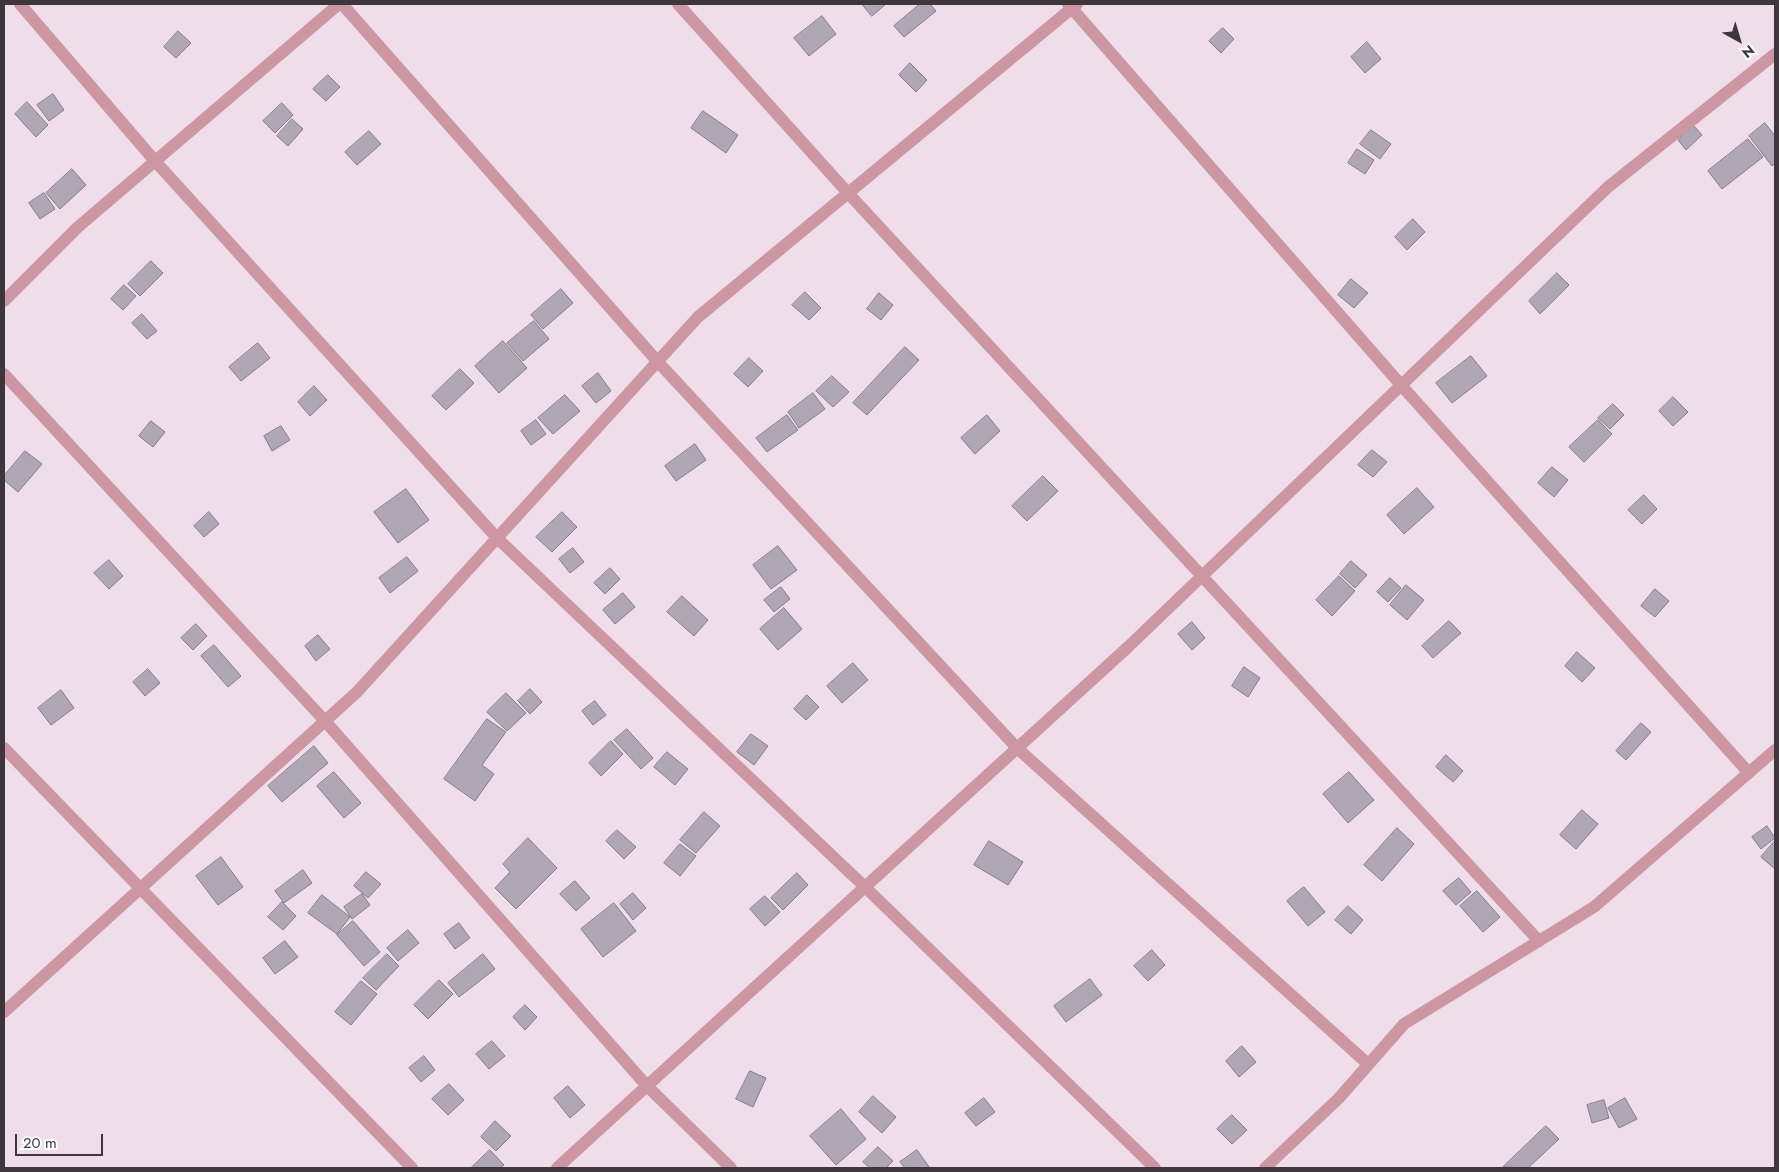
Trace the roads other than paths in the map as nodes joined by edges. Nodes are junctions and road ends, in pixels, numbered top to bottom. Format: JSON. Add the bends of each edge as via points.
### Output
{"nodes":[{"id":1,"x":20,"y":4,"type":"edge"},
{"id":2,"x":341,"y":4,"type":"edge"},
{"id":3,"x":678,"y":4,"type":"edge"},
{"id":4,"x":1072,"y":5,"type":"edge"},
{"id":5,"x":1775,"y":54,"type":"edge"},
{"id":6,"x":156,"y":161,"type":"junction"},
{"id":7,"x":848,"y":193,"type":"junction"},
{"id":8,"x":4,"y":300,"type":"edge"},
{"id":9,"x":658,"y":362,"type":"junction"},
{"id":10,"x":4,"y":374,"type":"edge"},
{"id":11,"x":1401,"y":385,"type":"junction"},
{"id":12,"x":497,"y":538,"type":"junction"},
{"id":13,"x":1203,"y":575,"type":"junction"},
{"id":14,"x":325,"y":721,"type":"junction"},
{"id":15,"x":4,"y":748,"type":"edge"},
{"id":16,"x":1017,"y":748,"type":"junction"},
{"id":17,"x":1775,"y":750,"type":"edge"},
{"id":18,"x":1749,"y":773,"type":"junction"},
{"id":19,"x":865,"y":887,"type":"junction"},
{"id":20,"x":141,"y":888,"type":"junction"},
{"id":21,"x":1539,"y":941,"type":"junction"},
{"id":22,"x":4,"y":1012,"type":"edge"},
{"id":23,"x":1368,"y":1064,"type":"junction"},
{"id":24,"x":646,"y":1086,"type":"junction"},
{"id":25,"x":412,"y":1168,"type":"edge"},
{"id":26,"x":557,"y":1168,"type":"edge"},
{"id":27,"x":731,"y":1168,"type":"edge"},
{"id":28,"x":1155,"y":1168,"type":"edge"},
{"id":29,"x":1265,"y":1168,"type":"edge"}],
"edges":[{"from":1,"to":6,"type":"street"},
{"from":2,"to":6,"type":"street"},
{"from":2,"to":9,"type":"street"},
{"from":3,"to":7,"type":"street"},
{"from":4,"to":7,"type":"street"},
{"from":4,"to":11,"type":"street"},
{"from":5,"to":11,"type":"street","via":[[1608,187]]},
{"from":6,"to":8,"type":"street","via":[[78,227]]},
{"from":6,"to":12,"type":"street"},
{"from":7,"to":9,"type":"street","via":[[698,317]]},
{"from":7,"to":13,"type":"street"},
{"from":9,"to":12,"type":"street"},
{"from":9,"to":16,"type":"street"},
{"from":10,"to":14,"type":"street"},
{"from":11,"to":13,"type":"street"},
{"from":11,"to":18,"type":"street"},
{"from":12,"to":14,"type":"street","via":[[357,692]]},
{"from":12,"to":19,"type":"street"},
{"from":13,"to":16,"type":"street"},
{"from":13,"to":21,"type":"street"},
{"from":14,"to":20,"type":"street"},
{"from":14,"to":24,"type":"street"},
{"from":15,"to":20,"type":"street"},
{"from":16,"to":19,"type":"street"},
{"from":16,"to":23,"type":"street"},
{"from":17,"to":18,"type":"street"},
{"from":18,"to":21,"type":"street","via":[[1594,907]]},
{"from":19,"to":24,"type":"street"},
{"from":19,"to":28,"type":"street"},
{"from":20,"to":22,"type":"street"},
{"from":20,"to":25,"type":"street"},
{"from":21,"to":23,"type":"street","via":[[1404,1024]]},
{"from":23,"to":29,"type":"street","via":[[1339,1098]]},
{"from":24,"to":26,"type":"street"},
{"from":24,"to":27,"type":"street"}]}
